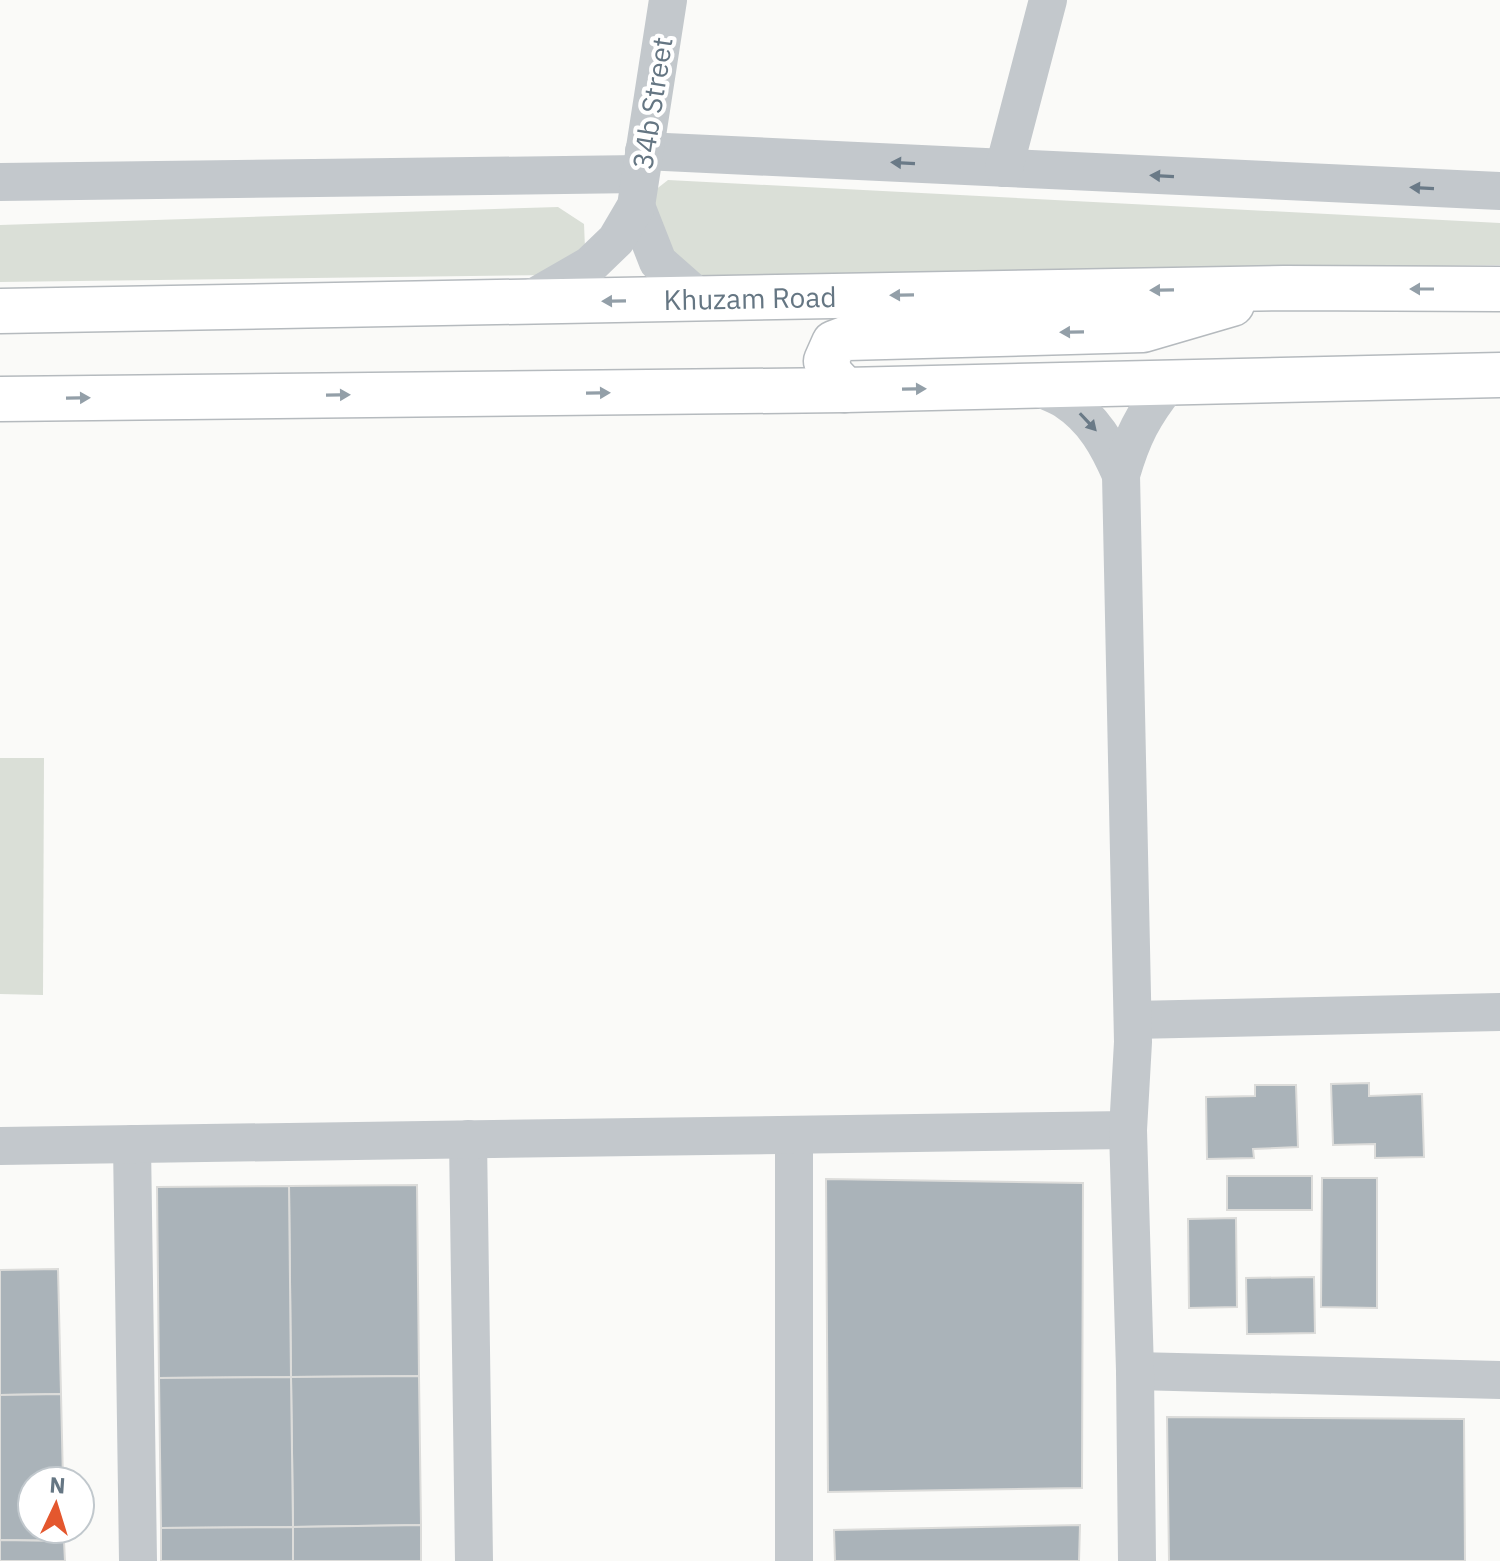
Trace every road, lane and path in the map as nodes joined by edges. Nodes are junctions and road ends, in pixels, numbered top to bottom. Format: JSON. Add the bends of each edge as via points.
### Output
{"nodes":[{"id":1,"x":668,"y":0,"type":"edge"},
{"id":2,"x":1048,"y":0,"type":"edge"},
{"id":3,"x":1004,"y":168,"type":"junction"},
{"id":4,"x":640,"y":177,"type":"junction"},
{"id":5,"x":0,"y":182,"type":"edge"},
{"id":6,"x":1500,"y":191,"type":"edge"},
{"id":7,"x":1284,"y":288,"type":"junction"},
{"id":8,"x":1500,"y":289,"type":"edge"},
{"id":9,"x":700,"y":299,"type":"junction"},
{"id":10,"x":524,"y":303,"type":"junction"},
{"id":11,"x":0,"y":311,"type":"edge"},
{"id":12,"x":1500,"y":375,"type":"edge"},
{"id":13,"x":1168,"y":384,"type":"junction"},
{"id":14,"x":1036,"y":386,"type":"junction"},
{"id":15,"x":845,"y":390,"type":"junction"},
{"id":16,"x":0,"y":399,"type":"edge"},
{"id":17,"x":1121,"y":475,"type":"junction"},
{"id":18,"x":1500,"y":1012,"type":"edge"},
{"id":19,"x":1133,"y":1020,"type":"junction"},
{"id":20,"x":1128,"y":1130,"type":"junction"},
{"id":21,"x":794,"y":1135,"type":"junction"},
{"id":22,"x":468,"y":1139,"type":"junction"},
{"id":23,"x":132,"y":1144,"type":"junction"},
{"id":24,"x":0,"y":1146,"type":"edge"},
{"id":25,"x":1135,"y":1371,"type":"junction"},
{"id":26,"x":1500,"y":1380,"type":"edge"},
{"id":27,"x":138,"y":1561,"type":"edge"},
{"id":28,"x":474,"y":1561,"type":"edge"},
{"id":29,"x":794,"y":1561,"type":"edge"},
{"id":30,"x":1137,"y":1561,"type":"edge"}],
"edges":[{"from":1,"to":4,"type":"street","name":"34b Street"},
{"from":2,"to":3,"type":"street"},
{"from":3,"to":4,"type":"street","one_way":true},
{"from":6,"to":3,"type":"street","one_way":true},
{"from":4,"to":5,"type":"street"},
{"from":4,"to":9,"type":"street","name":"34b Street","via":[[658,262]]},
{"from":4,"to":10,"type":"street","name":"34b Street","via":[[616,240],[590,265]]},
{"from":8,"to":7,"type":"main road","name":"Khuzam Road","one_way":true},
{"from":7,"to":9,"type":"main road","name":"Khuzam Road","one_way":true},
{"from":7,"to":15,"type":"main road","one_way":true,"via":[[1143,330],[847,338],[834,343],[826,361]]},
{"from":9,"to":10,"type":"main road","name":"Khuzam Road","one_way":true},
{"from":10,"to":11,"type":"main road","name":"Khuzam Road"},
{"from":12,"to":13,"type":"main road"},
{"from":13,"to":14,"type":"main road"},
{"from":13,"to":17,"type":"street","via":[[1138,426]]},
{"from":15,"to":14,"type":"main road","one_way":true},
{"from":14,"to":17,"type":"street","one_way":true,"via":[[1065,400],[1089,421]]},
{"from":16,"to":15,"type":"main road","one_way":true},
{"from":17,"to":19,"type":"street"},
{"from":18,"to":19,"type":"street"},
{"from":19,"to":20,"type":"street"},
{"from":20,"to":21,"type":"street"},
{"from":20,"to":25,"type":"street"},
{"from":21,"to":22,"type":"street"},
{"from":21,"to":29,"type":"street"},
{"from":22,"to":23,"type":"street"},
{"from":22,"to":28,"type":"street"},
{"from":23,"to":24,"type":"street"},
{"from":23,"to":27,"type":"street"},
{"from":25,"to":26,"type":"street"},
{"from":25,"to":30,"type":"street"}]}
